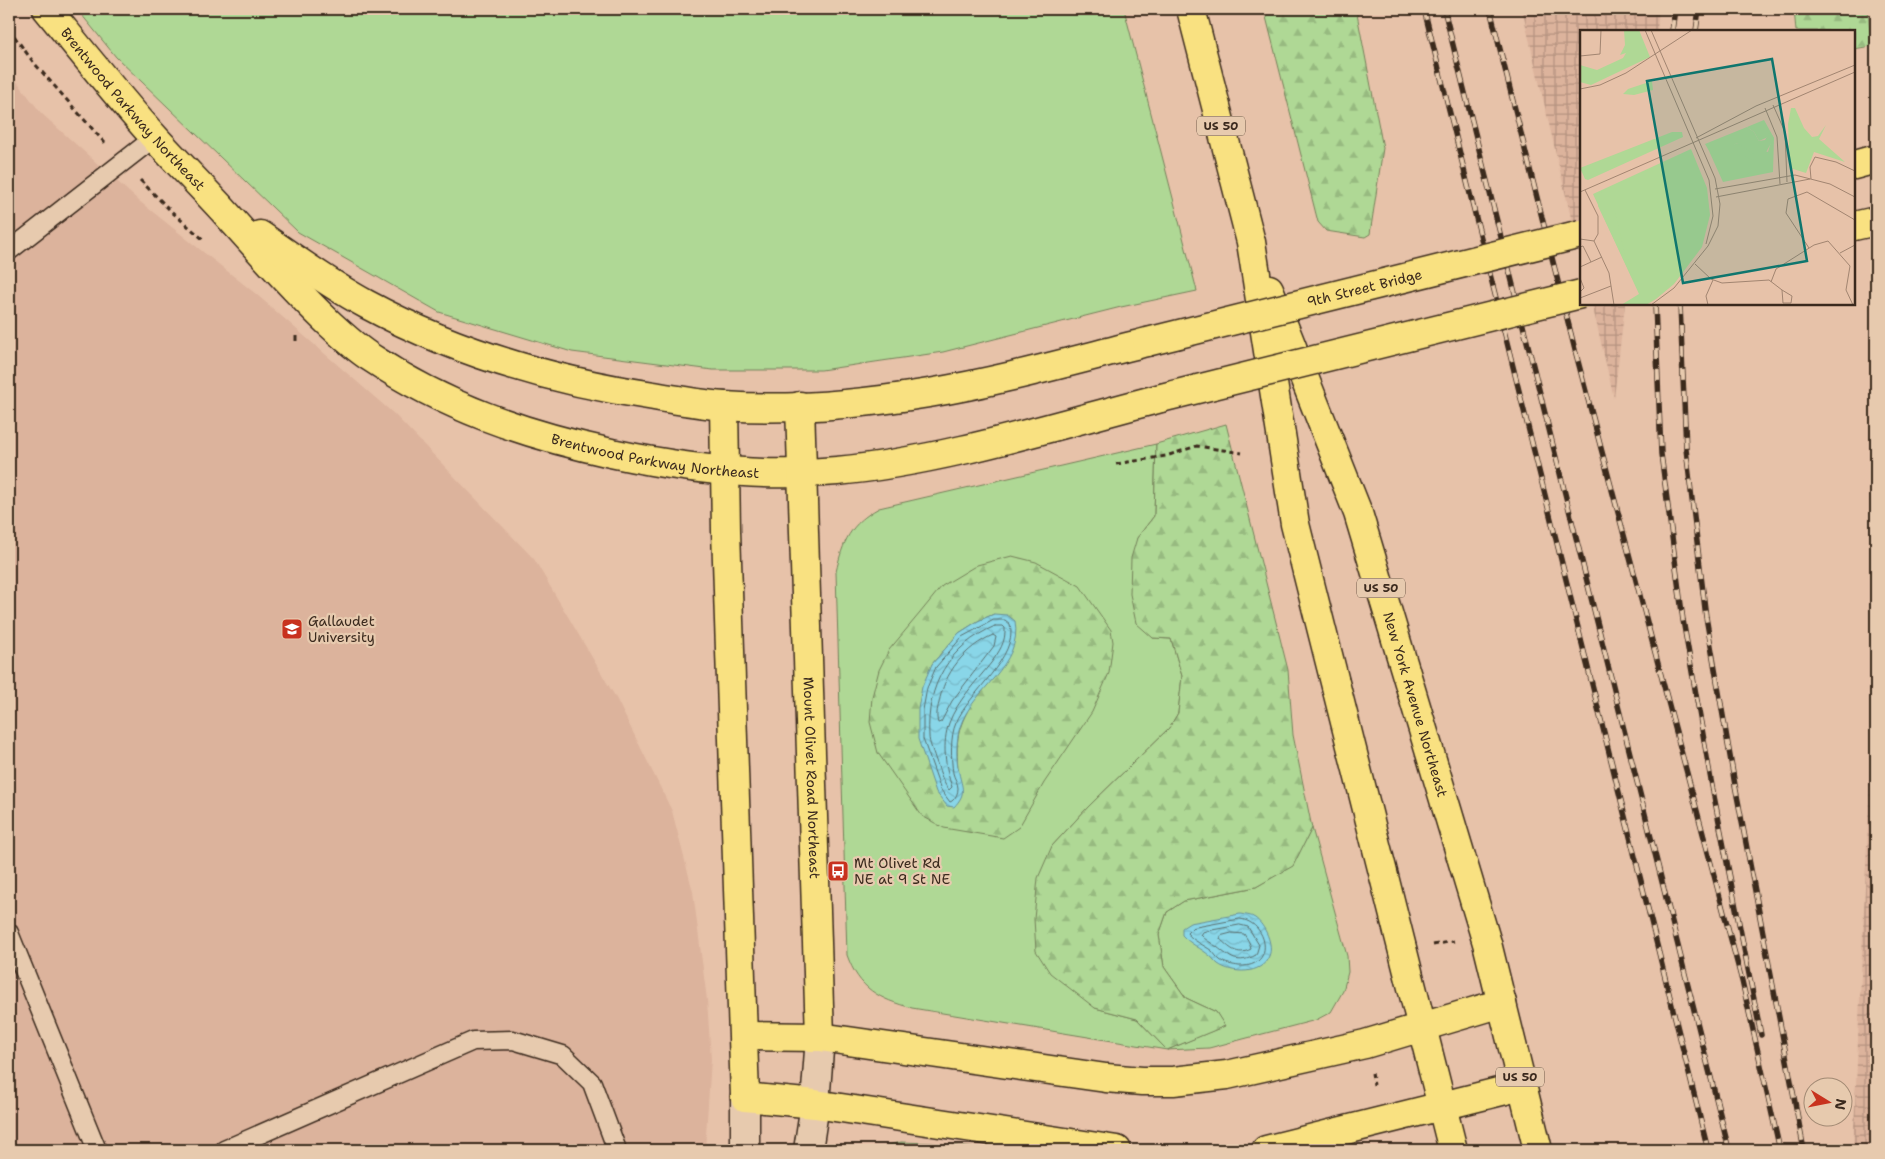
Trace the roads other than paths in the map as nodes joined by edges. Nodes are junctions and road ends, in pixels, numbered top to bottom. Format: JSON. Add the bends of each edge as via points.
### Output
{"nodes":[{"id":1,"x":47,"y":9,"type":"edge"},
{"id":2,"x":1191,"y":9,"type":"edge"},
{"id":3,"x":155,"y":137,"type":"junction"},
{"id":4,"x":1876,"y":159,"type":"edge"},
{"id":5,"x":1855,"y":165,"type":"edge"},
{"id":6,"x":222,"y":208,"type":"junction"},
{"id":7,"x":1876,"y":221,"type":"edge"},
{"id":8,"x":1855,"y":226,"type":"edge"},
{"id":9,"x":1580,"y":234,"type":"edge"},
{"id":10,"x":1251,"y":242,"type":"junction"},
{"id":11,"x":9,"y":252,"type":"edge"},
{"id":12,"x":1580,"y":294,"type":"edge"},
{"id":13,"x":1147,"y":342,"type":"joint"},
{"id":14,"x":724,"y":406,"type":"junction"},
{"id":15,"x":800,"y":406,"type":"junction"},
{"id":16,"x":725,"y":472,"type":"junction"},
{"id":17,"x":803,"y":473,"type":"junction"},
{"id":18,"x":9,"y":934,"type":"edge"},
{"id":19,"x":1502,"y":1003,"type":"junction"},
{"id":20,"x":1422,"y":1027,"type":"junction"},
{"id":21,"x":744,"y":1036,"type":"junction"},
{"id":22,"x":820,"y":1036,"type":"junction"},
{"id":23,"x":1522,"y":1086,"type":"junction"},
{"id":24,"x":746,"y":1097,"type":"junction"},
{"id":25,"x":815,"y":1104,"type":"junction"},
{"id":26,"x":1442,"y":1106,"type":"junction"},
{"id":27,"x":97,"y":1150,"type":"edge"},
{"id":28,"x":224,"y":1150,"type":"edge"},
{"id":29,"x":617,"y":1150,"type":"edge"},
{"id":30,"x":746,"y":1150,"type":"edge"},
{"id":31,"x":808,"y":1150,"type":"edge"},
{"id":32,"x":1117,"y":1150,"type":"edge"},
{"id":33,"x":1266,"y":1150,"type":"edge"},
{"id":34,"x":1453,"y":1150,"type":"edge"},
{"id":35,"x":1538,"y":1150,"type":"edge"}],
"edges":[{"from":1,"to":3,"type":"main road","name":"Brentwood Parkway Northeast"},
{"from":2,"to":10,"type":"main road","name":"New York Avenue Northeast","number":"US 50"},
{"from":3,"to":6,"type":"main road","name":"Brentwood Parkway Northeast"},
{"from":3,"to":11,"type":"lane"},
{"from":4,"to":5,"type":"main road"},
{"from":6,"to":14,"type":"main road","name":"Brentwood Parkway Northeast","via":[[359,299],[478,354],[566,380]]},
{"from":6,"to":16,"type":"main road","name":"Brentwood Parkway Northeast","via":[[294,289],[353,344],[431,393],[489,419],[560,442],[667,464]]},
{"from":7,"to":8,"type":"main road"},
{"from":9,"to":13,"type":"main road","name":"9th Street Bridge","bridge":true},
{"from":10,"to":19,"type":"main road","name":"New York Avenue Northeast","number":"US 50","via":[[1358,514],[1465,868]]},
{"from":10,"to":20,"type":"main road","name":"New York Avenue Northeast","number":"US 50","via":[[1295,524]]},
{"from":12,"to":17,"type":"main road","name":"Brentwood Parkway Northeast","bridge":true,"via":[[903,463]]},
{"from":13,"to":15,"type":"main road","name":"Brentwood Parkway Northeast","via":[[932,392]]},
{"from":14,"to":15,"type":"main road","name":"Brentwood Parkway Northeast"},
{"from":14,"to":16,"type":"main road"},
{"from":15,"to":17,"type":"main road","name":"Mount Olivet Road Northeast"},
{"from":16,"to":17,"type":"main road","name":"Brentwood Parkway Northeast"},
{"from":16,"to":21,"type":"main road"},
{"from":17,"to":22,"type":"main road","name":"Mount Olivet Road Northeast"},
{"from":18,"to":27,"type":"lane"},
{"from":19,"to":20,"type":"main road"},
{"from":19,"to":23,"type":"main road","name":"New York Avenue Northeast","number":"US 50"},
{"from":20,"to":22,"type":"main road","via":[[1365,1044],[1258,1068],[1200,1079],[1165,1081],[1106,1078]]},
{"from":20,"to":26,"type":"main road","name":"New York Avenue Northeast","number":"US 50"},
{"from":21,"to":22,"type":"main road"},
{"from":21,"to":24,"type":"main road"},
{"from":22,"to":25,"type":"main road","name":"Mount Olivet Road Northeast"},
{"from":23,"to":26,"type":"main road"},
{"from":23,"to":35,"type":"main road","name":"New York Avenue Northeast","number":"US 50"},
{"from":24,"to":25,"type":"main road"},
{"from":24,"to":30,"type":"main road"},
{"from":25,"to":31,"type":"main road","name":"Mount Olivet Road Northeast"},
{"from":25,"to":32,"type":"main road"},
{"from":26,"to":33,"type":"main road"},
{"from":26,"to":34,"type":"main road","name":"New York Avenue Northeast","number":"US 50"},
{"from":28,"to":29,"type":"lane","via":[[474,1041],[513,1040],[563,1055],[592,1083]]}]}
